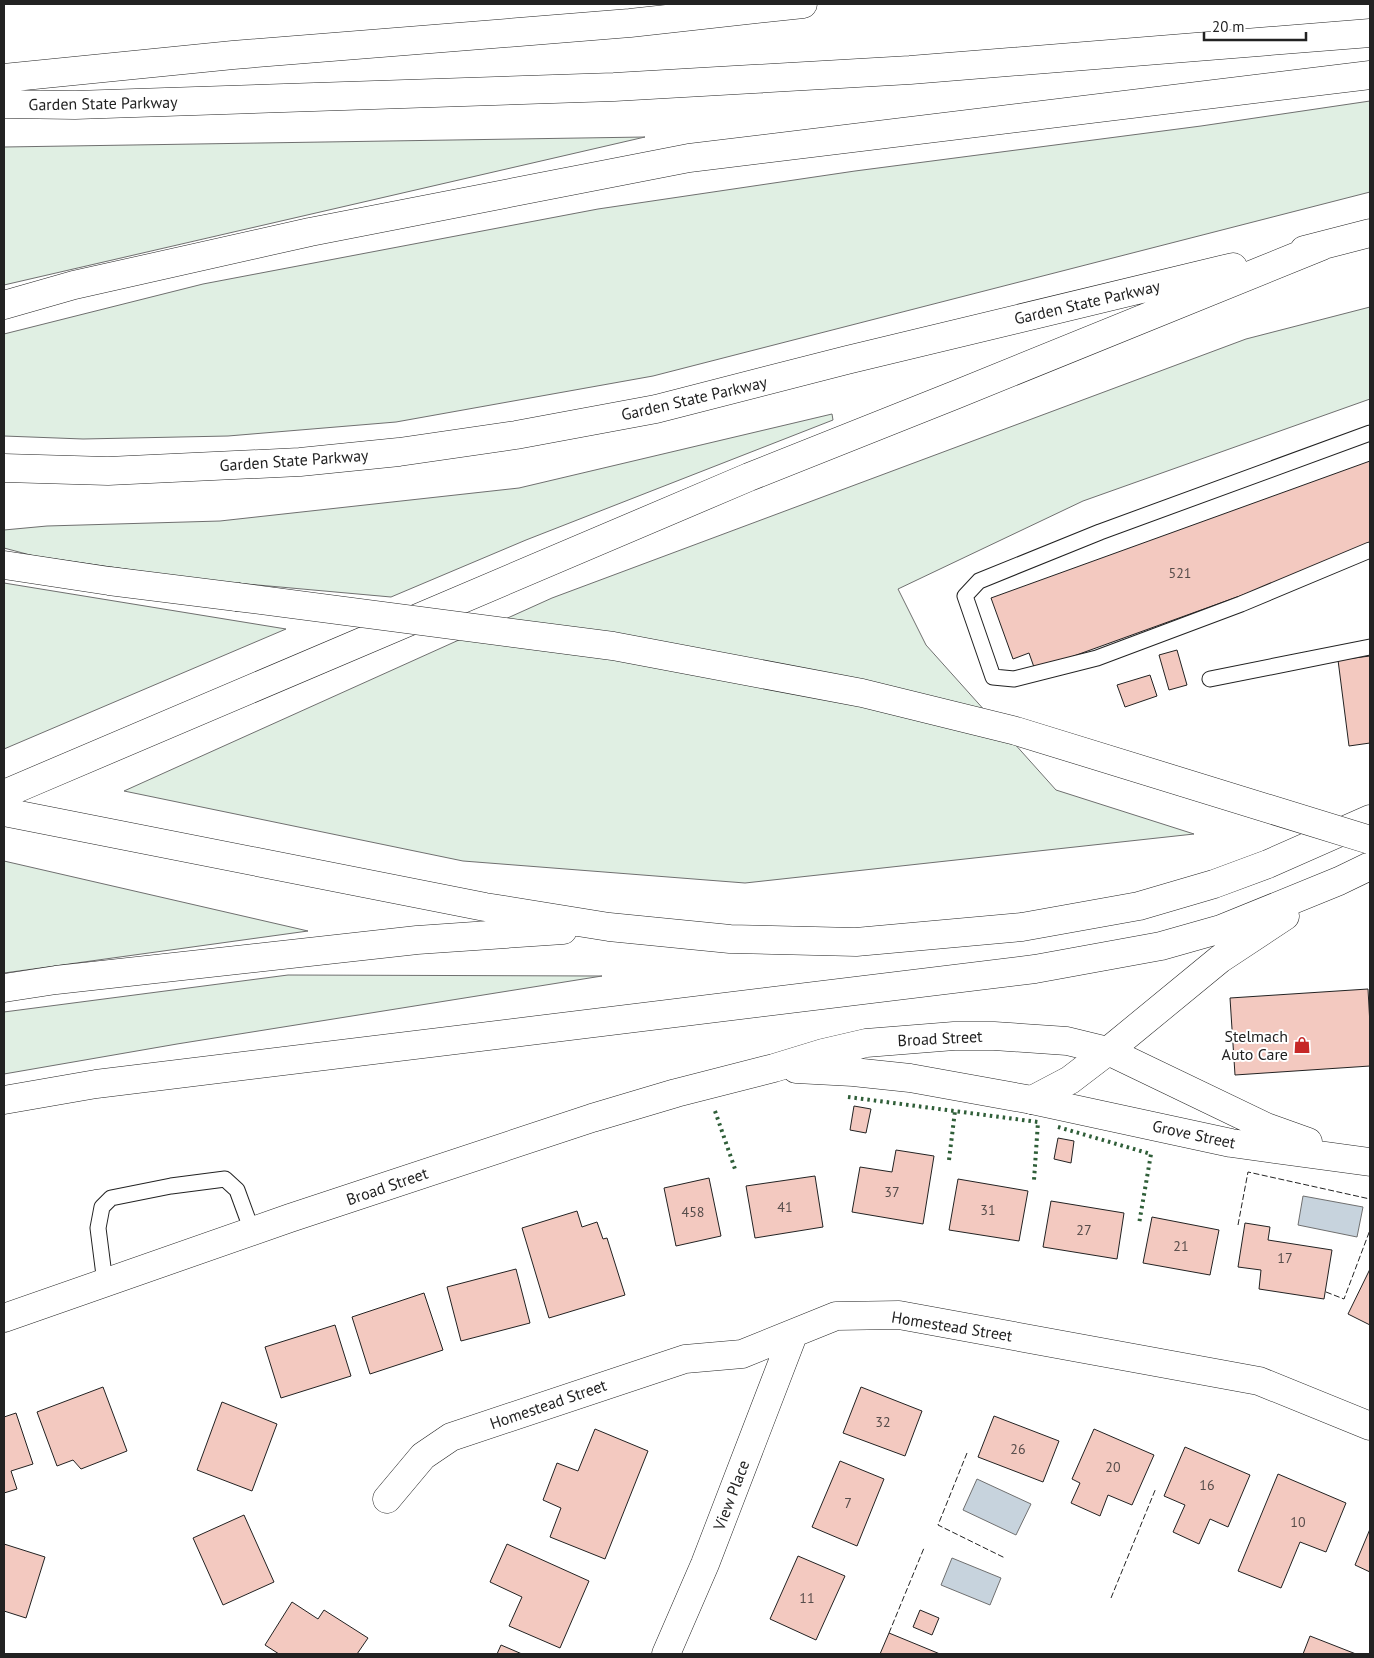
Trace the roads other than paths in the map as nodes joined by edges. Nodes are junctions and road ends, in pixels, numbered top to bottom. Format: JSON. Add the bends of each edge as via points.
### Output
{"nodes":[{"id":1,"x":803,"y":4,"type":"edge"},
{"id":2,"x":1370,"y":33,"type":"edge"},
{"id":3,"x":1370,"y":75,"type":"edge"},
{"id":4,"x":4,"y":78,"type":"edge"},
{"id":5,"x":4,"y":104,"type":"edge"},
{"id":6,"x":1370,"y":233,"type":"edge"},
{"id":7,"x":1322,"y":246,"type":"junction"},
{"id":8,"x":4,"y":305,"type":"edge"},
{"id":9,"x":1370,"y":433,"type":"edge"},
{"id":10,"x":4,"y":468,"type":"edge"},
{"id":11,"x":1370,"y":550,"type":"edge"},
{"id":12,"x":4,"y":565,"type":"edge"},
{"id":13,"x":1370,"y":647,"type":"edge"},
{"id":14,"x":1210,"y":679,"type":"dead end"},
{"id":15,"x":4,"y":794,"type":"edge"},
{"id":16,"x":4,"y":812,"type":"edge"},
{"id":17,"x":1370,"y":819,"type":"edge"},
{"id":18,"x":1370,"y":840,"type":"edge"},
{"id":19,"x":1370,"y":866,"type":"edge"},
{"id":20,"x":1339,"y":881,"type":"junction"},
{"id":21,"x":609,"y":927,"type":"junction"},
{"id":22,"x":4,"y":988,"type":"edge"},
{"id":23,"x":1108,"y":1051,"type":"junction"},
{"id":24,"x":774,"y":1068,"type":"junction"},
{"id":25,"x":4,"y":1100,"type":"edge"},
{"id":26,"x":1032,"y":1100,"type":"junction"},
{"id":27,"x":1363,"y":1160,"type":"edge"},
{"id":28,"x":252,"y":1231,"type":"junction"},
{"id":29,"x":105,"y":1283,"type":"junction"},
{"id":30,"x":4,"y":1318,"type":"edge"},
{"id":31,"x":793,"y":1335,"type":"junction"},
{"id":32,"x":1370,"y":1426,"type":"edge"},
{"id":33,"x":387,"y":1499,"type":"dead end"},
{"id":34,"x":666,"y":1654,"type":"edge"}],
"edges":[{"from":1,"to":4,"type":"main road","via":[[630,23],[233,55]]},
{"from":2,"to":5,"type":"main road","name":"Garden State Parkway","via":[[910,70],[614,87],[75,105]]},
{"from":3,"to":8,"type":"main road","via":[[688,158],[310,232],[74,285]]},
{"from":6,"to":7,"type":"main road","name":"Garden State Parkway"},
{"from":7,"to":10,"type":"main road","name":"Garden State Parkway","via":[[656,408],[516,435],[300,462],[108,471]]},
{"from":7,"to":15,"type":"main road","via":[[749,477]]},
{"from":9,"to":11,"type":"lane","via":[[1100,532],[979,581],[965,596],[993,677],[1014,679],[1097,658],[1241,604]]},
{"from":12,"to":18,"type":"main road","bridge":true,"via":[[613,646],[862,693],[1016,731]]},
{"from":13,"to":14,"type":"lane"},
{"from":16,"to":21,"type":"main road","via":[[485,907]]},
{"from":17,"to":21,"type":"main road","via":[[1214,884],[1139,906],[1022,927],[856,942],[730,939]]},
{"from":19,"to":20,"type":"main road"},
{"from":20,"to":23,"type":"main road","via":[[1220,959]]},
{"from":20,"to":25,"type":"main road","via":[[1222,929],[1161,946],[1035,968],[96,1084]]},
{"from":21,"to":22,"type":"main road","via":[[408,941]]},
{"from":23,"to":24,"type":"main road","name":"Broad Street","via":[[1068,1040],[954,1036],[866,1043]]},
{"from":23,"to":26,"type":"main road","via":[[1070,1080]]},
{"from":23,"to":27,"type":"main road","name":"Grove Street","via":[[1266,1126]]},
{"from":24,"to":26,"type":"main road","name":"Broad Street","via":[[910,1078]]},
{"from":24,"to":28,"type":"main road","name":"Broad Street","via":[[592,1118]]},
{"from":26,"to":27,"type":"main road","name":"Grove Street","via":[[1231,1143]]},
{"from":28,"to":29,"type":"main road","name":"Broad Street"},
{"from":28,"to":29,"type":"lane","via":[[237,1190],[225,1179],[111,1198],[102,1207],[98,1228]]},
{"from":29,"to":30,"type":"main road","name":"Broad Street"},
{"from":31,"to":32,"type":"main road","name":"Homestead Street","via":[[836,1316],[899,1315],[1259,1381]]},
{"from":31,"to":33,"type":"main road","name":"Homestead Street","via":[[742,1354],[685,1358],[451,1437],[423,1456]]},
{"from":31,"to":34,"type":"main road","name":"View Place","via":[[705,1564]]}]}
